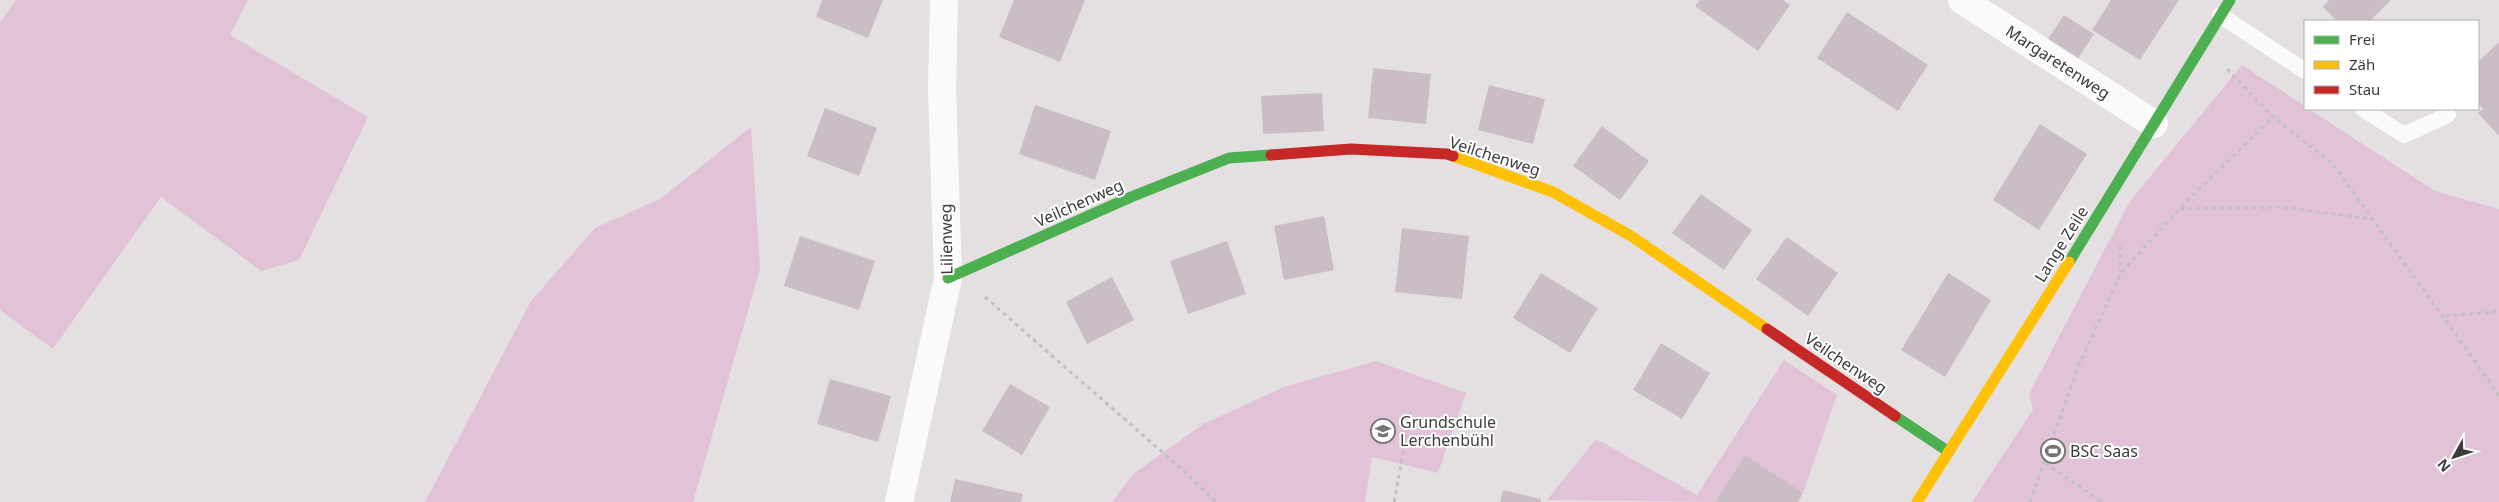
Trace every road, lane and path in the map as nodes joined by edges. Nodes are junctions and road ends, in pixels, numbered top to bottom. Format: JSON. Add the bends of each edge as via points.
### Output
{"nodes":[{"id":1,"x":944,"y":0,"type":"edge"},
{"id":2,"x":1962,"y":0,"type":"edge"},
{"id":3,"x":2230,"y":0,"type":"edge"},
{"id":4,"x":2220,"y":15,"type":"junction"},
{"id":5,"x":2203,"y":44,"type":"junction"},
{"id":6,"x":2304,"y":70,"type":"edge"},
{"id":7,"x":2365,"y":110,"type":"edge"},
{"id":8,"x":2448,"y":115,"type":"dead end"},
{"id":9,"x":2273,"y":117,"type":"junction"},
{"id":10,"x":2154,"y":124,"type":"junction"},
{"id":11,"x":2179,"y":209,"type":"junction"},
{"id":12,"x":2374,"y":219,"type":"junction"},
{"id":13,"x":948,"y":278,"type":"junction"},
{"id":14,"x":2499,"y":309,"type":"edge"},
{"id":15,"x":2444,"y":316,"type":"junction"},
{"id":16,"x":2499,"y":395,"type":"edge"},
{"id":17,"x":1411,"y":410,"type":"dead end"},
{"id":18,"x":1949,"y":452,"type":"junction"},
{"id":19,"x":2045,"y":463,"type":"junction"},
{"id":20,"x":899,"y":502,"type":"edge"},
{"id":21,"x":1216,"y":502,"type":"edge"},
{"id":22,"x":1394,"y":502,"type":"edge"},
{"id":23,"x":1916,"y":502,"type":"edge"},
{"id":24,"x":2030,"y":502,"type":"edge"},
{"id":25,"x":2102,"y":502,"type":"edge"}],
"edges":[{"from":1,"to":13,"type":"street","name":"Lilienweg","via":[[942,89]]},
{"from":2,"to":10,"type":"street","name":"Margaretenweg"},
{"from":3,"to":4,"type":"street","name":"Lange Zeile"},
{"from":4,"to":5,"type":"street","name":"Lange Zeile"},
{"from":4,"to":6,"type":"lane"},
{"from":5,"to":9,"type":"path"},
{"from":5,"to":10,"type":"street","name":"Lange Zeile"},
{"from":7,"to":8,"type":"lane","via":[[2404,135]]},
{"from":9,"to":11,"type":"path"},
{"from":9,"to":12,"type":"path","via":[[2333,164]]},
{"from":10,"to":18,"type":"street","name":"Lange Zeile"},
{"from":11,"to":12,"type":"path","via":[[2282,207]]},
{"from":11,"to":19,"type":"path","via":[[2121,273],[2079,365]]},
{"from":12,"to":15,"type":"path"},
{"from":13,"to":18,"type":"street","name":"Veilchenweg","via":[[1131,197],[1229,158],[1351,149],[1447,154],[1553,192],[1631,236]]},
{"from":13,"to":20,"type":"street","name":"Lilienweg"},
{"from":13,"to":21,"type":"path","via":[[982,294]]},
{"from":14,"to":15,"type":"path"},
{"from":15,"to":16,"type":"path"},
{"from":17,"to":22,"type":"path"},
{"from":18,"to":23,"type":"street","name":"Lange Zeile"},
{"from":19,"to":24,"type":"path"},
{"from":19,"to":25,"type":"path"}]}
